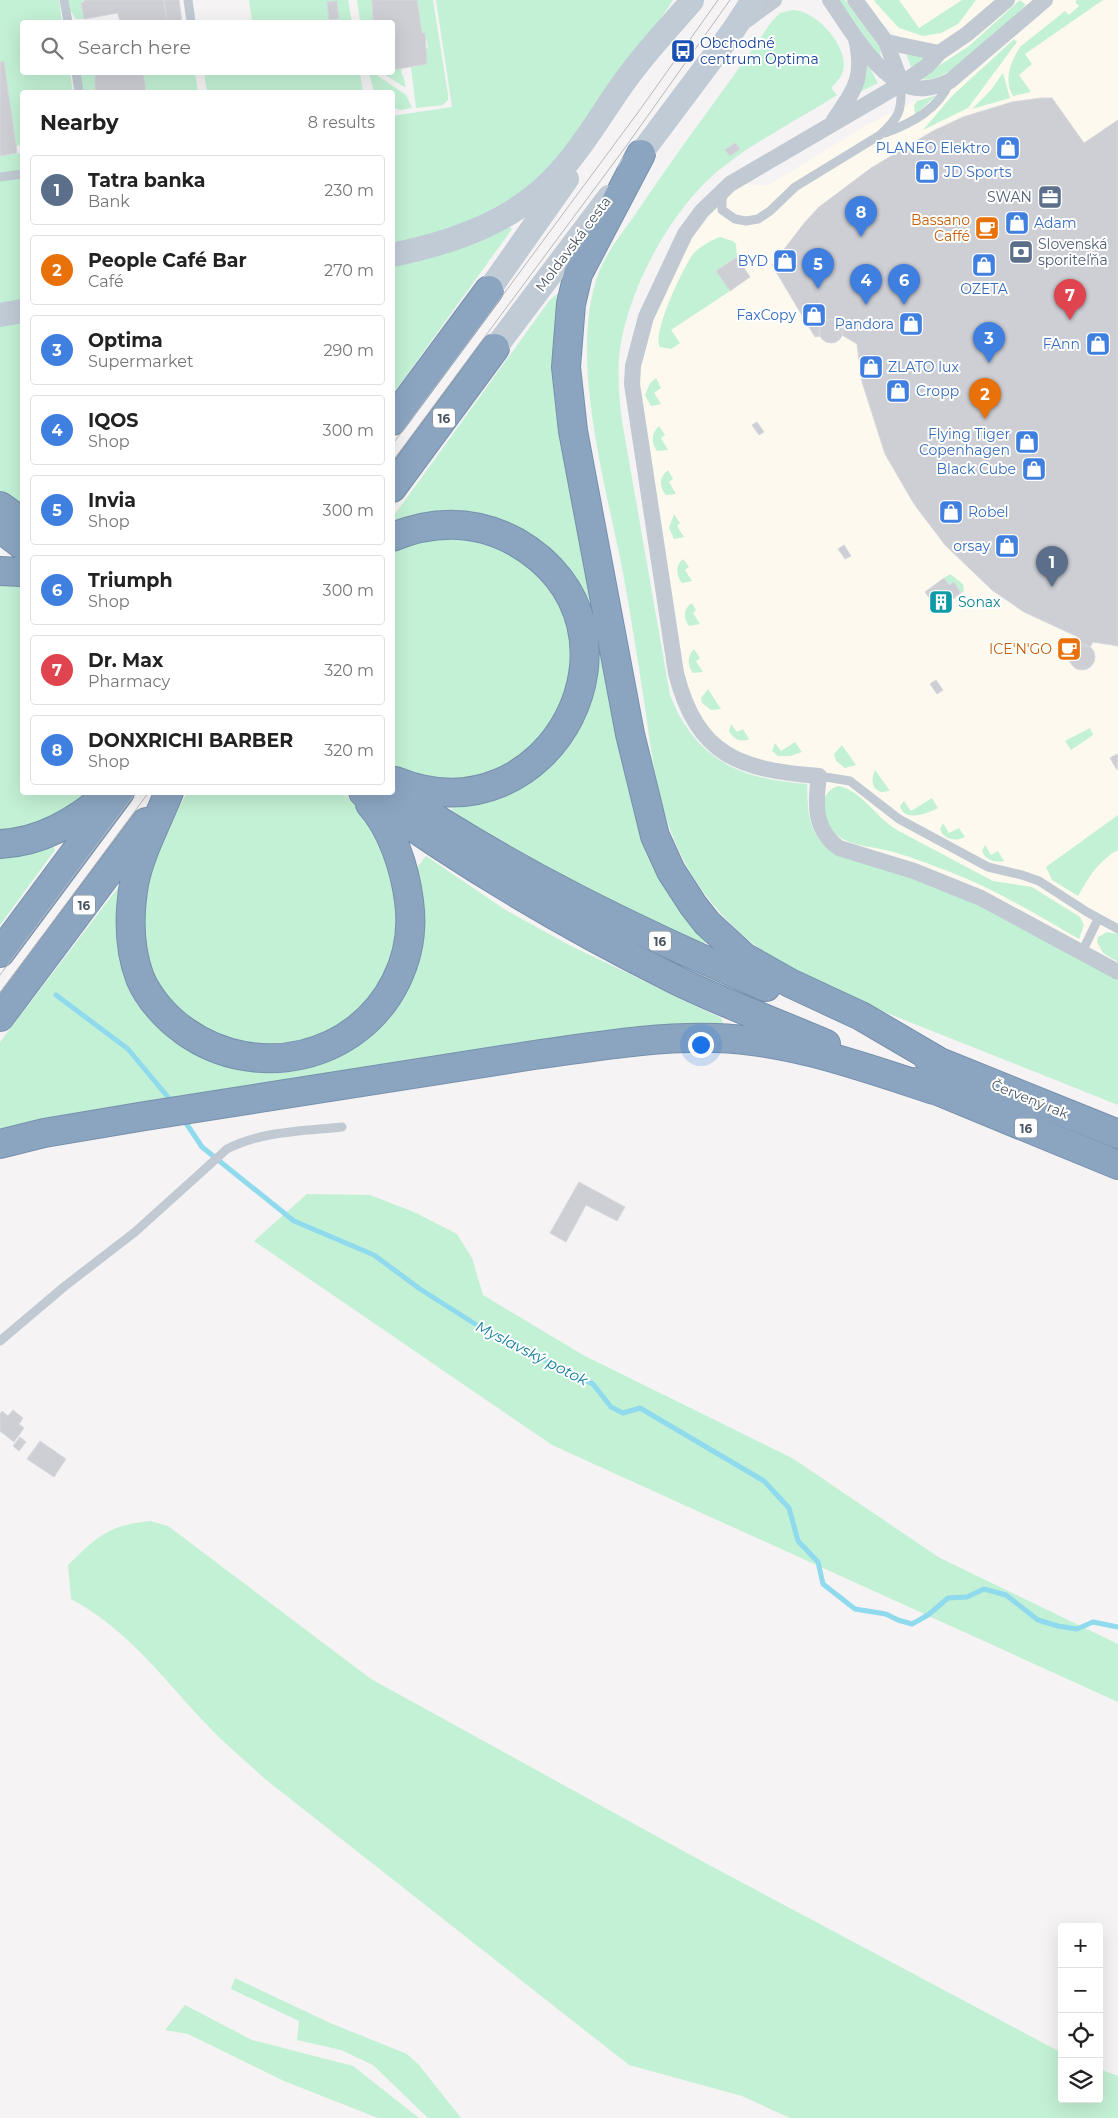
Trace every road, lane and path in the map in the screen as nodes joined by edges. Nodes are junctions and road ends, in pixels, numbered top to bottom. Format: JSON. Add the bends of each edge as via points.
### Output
{"nodes":[{"id":1,"x":64,"y":0,"type":"edge"},
{"id":2,"x":188,"y":0,"type":"edge"},
{"id":3,"x":692,"y":0,"type":"edge"},
{"id":4,"x":753,"y":0,"type":"edge"},
{"id":5,"x":774,"y":0,"type":"edge"},
{"id":6,"x":856,"y":0,"type":"edge"},
{"id":7,"x":1007,"y":0,"type":"edge"},
{"id":8,"x":1045,"y":0,"type":"edge"},
{"id":9,"x":828,"y":2,"type":"edge"},
{"id":10,"x":68,"y":20,"type":"edge"},
{"id":11,"x":192,"y":20,"type":"edge"},
{"id":12,"x":732,"y":32,"type":"junction"},
{"id":13,"x":855,"y":37,"type":"junction"},
{"id":14,"x":886,"y":42,"type":"junction"},
{"id":15,"x":939,"y":52,"type":"junction"},
{"id":16,"x":76,"y":75,"type":"edge"},
{"id":17,"x":950,"y":81,"type":"junction"},
{"id":18,"x":901,"y":84,"type":"junction"},
{"id":19,"x":79,"y":90,"type":"edge"},
{"id":20,"x":831,"y":123,"type":"junction"},
{"id":21,"x":880,"y":135,"type":"junction"},
{"id":22,"x":641,"y":154,"type":"junction"},
{"id":23,"x":20,"y":174,"type":"edge"},
{"id":24,"x":0,"y":177,"type":"edge"},
{"id":25,"x":730,"y":184,"type":"junction"},
{"id":26,"x":395,"y":254,"type":"edge"},
{"id":27,"x":489,"y":290,"type":"joint"},
{"id":28,"x":20,"y":311,"type":"edge"},
{"id":29,"x":0,"y":314,"type":"edge"},
{"id":30,"x":495,"y":348,"type":"joint"},
{"id":31,"x":395,"y":417,"type":"edge"},
{"id":32,"x":395,"y":484,"type":"edge"},
{"id":33,"x":0,"y":506,"type":"edge"},
{"id":34,"x":20,"y":521,"type":"edge"},
{"id":35,"x":0,"y":528,"type":"edge"},
{"id":36,"x":395,"y":536,"type":"edge"},
{"id":37,"x":20,"y":543,"type":"edge"},
{"id":38,"x":0,"y":570,"type":"edge"},
{"id":39,"x":20,"y":572,"type":"edge"},
{"id":40,"x":819,"y":776,"type":"junction"},
{"id":41,"x":395,"y":782,"type":"edge"},
{"id":42,"x":395,"y":792,"type":"edge"},
{"id":43,"x":106,"y":795,"type":"edge"},
{"id":44,"x":118,"y":795,"type":"edge"},
{"id":45,"x":167,"y":795,"type":"edge"},
{"id":46,"x":168,"y":795,"type":"edge"},
{"id":47,"x":361,"y":795,"type":"edge"},
{"id":48,"x":367,"y":795,"type":"edge"},
{"id":49,"x":0,"y":844,"type":"edge"},
{"id":50,"x":1098,"y":918,"type":"junction"},
{"id":51,"x":1118,"y":928,"type":"edge"},
{"id":52,"x":1082,"y":952,"type":"junction"},
{"id":53,"x":0,"y":953,"type":"edge"},
{"id":54,"x":1118,"y":972,"type":"edge"},
{"id":55,"x":0,"y":1017,"type":"edge"},
{"id":56,"x":943,"y":1064,"type":"junction"},
{"id":57,"x":934,"y":1090,"type":"junction"},
{"id":58,"x":342,"y":1127,"type":"dead end"},
{"id":59,"x":1118,"y":1134,"type":"edge"},
{"id":60,"x":0,"y":1144,"type":"edge"},
{"id":61,"x":1118,"y":1165,"type":"edge"},
{"id":62,"x":0,"y":1341,"type":"edge"}],
"edges":[{"from":1,"to":10,"type":"lane"},
{"from":2,"to":11,"type":"lane"},
{"from":3,"to":26,"type":"street","via":[[633,70],[570,160],[549,184],[516,209],[465,236]]},
{"from":3,"to":27,"type":"street"},
{"from":4,"to":12,"type":"street","name":"Moldavská cesta"},
{"from":5,"to":12,"type":"street"},
{"from":6,"to":14,"type":"street"},
{"from":7,"to":15,"type":"street","via":[[967,34]]},
{"from":8,"to":17,"type":"street"},
{"from":9,"to":13,"type":"street"},
{"from":12,"to":22,"type":"street","name":"Moldavská cesta"},
{"from":13,"to":18,"type":"street"},
{"from":13,"to":20,"type":"street","via":[[861,60],[860,72],[849,97]]},
{"from":14,"to":15,"type":"street"},
{"from":14,"to":18,"type":"street"},
{"from":15,"to":18,"type":"street","via":[[927,66]]},
{"from":16,"to":19,"type":"lane"},
{"from":17,"to":18,"type":"street","via":[[924,88]]},
{"from":17,"to":21,"type":"lane","via":[[944,95],[921,116]]},
{"from":18,"to":20,"type":"street"},
{"from":18,"to":21,"type":"lane","via":[[898,116]]},
{"from":20,"to":25,"type":"street"},
{"from":21,"to":25,"type":"lane","via":[[795,187],[758,219],[740,220],[725,214],[722,199]]},
{"from":22,"to":30,"type":"street","name":"Moldavská cesta"},
{"from":22,"to":56,"type":"highway","via":[[578,274],[571,304],[566,367],[575,439],[630,734],[655,836],[671,871],[693,905],[707,923],[744,957],[790,983],[861,1016]]},
{"from":23,"to":24,"type":"lane"},
{"from":25,"to":40,"type":"street","via":[[702,211],[685,234],[646,318],[636,350],[632,384],[639,436],[672,654],[689,712],[708,740],[729,756],[786,774]]},
{"from":27,"to":31,"type":"highway"},
{"from":28,"to":29,"type":"street"},
{"from":30,"to":32,"type":"highway","name":"Moldavská cesta","number":"16"},
{"from":33,"to":34,"type":"highway"},
{"from":35,"to":37,"type":"highway"},
{"from":36,"to":41,"type":"highway","via":[[431,525],[462,524],[495,532],[524,547],[542,560],[565,587],[577,615],[584,657],[581,686],[572,716],[554,742],[529,767],[494,785],[456,792],[427,792]]},
{"from":38,"to":39,"type":"highway"},
{"from":40,"to":50,"type":"lane","via":[[850,781],[899,819],[988,867],[1039,881]]},
{"from":40,"to":52,"type":"street","via":[[816,802],[820,826],[840,848],[914,871],[981,898]]},
{"from":42,"to":56,"type":"highway","number":"16","via":[[485,849],[581,902],[664,943]]},
{"from":43,"to":49,"type":"highway","via":[[56,830],[24,842]]},
{"from":44,"to":53,"type":"highway"},
{"from":45,"to":55,"type":"highway","number":"16"},
{"from":46,"to":47,"type":"highway","via":[[135,883],[131,937],[141,979],[163,1012],[195,1038],[236,1055],[273,1059],[312,1053],[364,1024],[390,993],[409,950],[411,912],[400,864],[380,818]]},
{"from":48,"to":57,"type":"highway","number":"16","via":[[459,859],[589,935],[688,985]]},
{"from":50,"to":51,"type":"lane"},
{"from":50,"to":52,"type":"lane"},
{"from":52,"to":54,"type":"street"},
{"from":56,"to":59,"type":"highway","name":"Červený rak","number":"16"},
{"from":57,"to":60,"type":"highway","via":[[799,1050],[745,1041],[695,1038],[580,1049],[145,1116]]},
{"from":57,"to":61,"type":"highway","name":"Červený rak","number":"16"},
{"from":58,"to":62,"type":"lane","via":[[267,1135],[242,1141],[227,1149],[135,1232]]}]}
